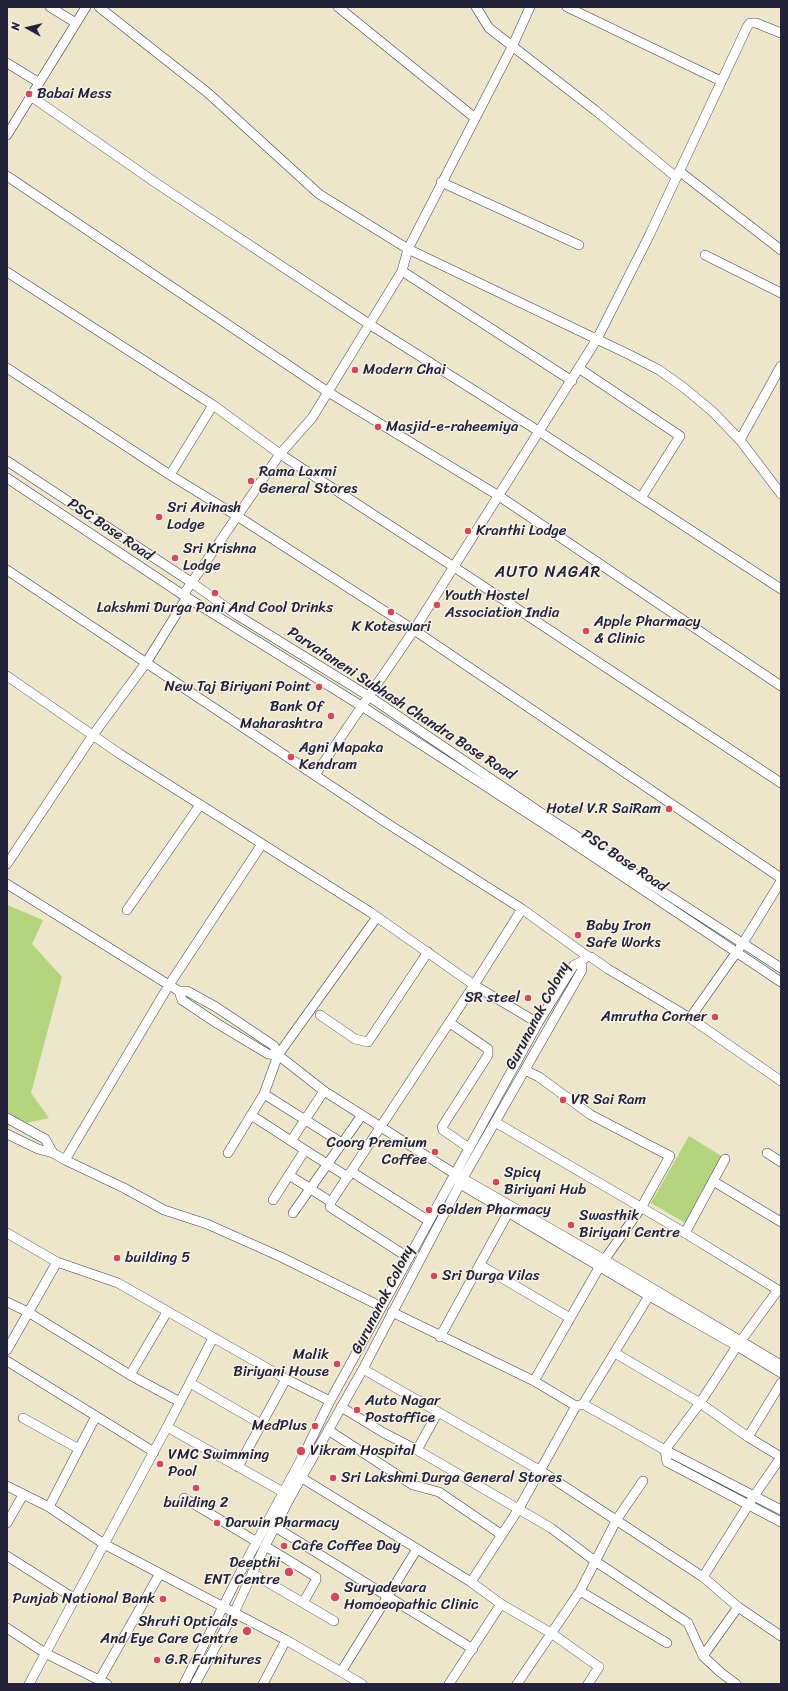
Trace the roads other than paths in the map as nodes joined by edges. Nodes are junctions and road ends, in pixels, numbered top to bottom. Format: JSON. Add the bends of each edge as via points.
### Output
{"nodes":[{"id":1,"x":50,"y":7,"type":"edge"},
{"id":2,"x":86,"y":7,"type":"edge"},
{"id":3,"x":99,"y":7,"type":"edge"},
{"id":4,"x":338,"y":7,"type":"edge"},
{"id":5,"x":476,"y":7,"type":"edge"},
{"id":6,"x":530,"y":7,"type":"edge"},
{"id":7,"x":567,"y":7,"type":"edge"},
{"id":8,"x":76,"y":23,"type":"junction"},
{"id":9,"x":781,"y":33,"type":"edge"},
{"id":10,"x":512,"y":47,"type":"junction"},
{"id":11,"x":7,"y":63,"type":"edge"},
{"id":12,"x":721,"y":81,"type":"junction"},
{"id":13,"x":38,"y":82,"type":"junction"},
{"id":14,"x":32,"y":97,"type":"junction"},
{"id":15,"x":475,"y":118,"type":"junction"},
{"id":16,"x":7,"y":135,"type":"edge"},
{"id":17,"x":678,"y":174,"type":"junction"},
{"id":18,"x":7,"y":176,"type":"edge"},
{"id":19,"x":441,"y":182,"type":"junction"},
{"id":20,"x":579,"y":245,"type":"dead end"},
{"id":21,"x":408,"y":249,"type":"junction"},
{"id":22,"x":781,"y":250,"type":"edge"},
{"id":23,"x":705,"y":255,"type":"dead end"},
{"id":24,"x":402,"y":271,"type":"junction"},
{"id":25,"x":7,"y":272,"type":"edge"},
{"id":26,"x":781,"y":293,"type":"edge"},
{"id":27,"x":369,"y":324,"type":"junction"},
{"id":28,"x":597,"y":339,"type":"junction"},
{"id":29,"x":781,"y":366,"type":"edge"},
{"id":30,"x":7,"y":368,"type":"edge"},
{"id":31,"x":580,"y":369,"type":"junction"},
{"id":32,"x":572,"y":381,"type":"junction"},
{"id":33,"x":328,"y":392,"type":"junction"},
{"id":34,"x":213,"y":405,"type":"junction"},
{"id":35,"x":540,"y":432,"type":"junction"},
{"id":36,"x":740,"y":440,"type":"junction"},
{"id":37,"x":280,"y":454,"type":"junction"},
{"id":38,"x":7,"y":461,"type":"edge"},
{"id":39,"x":170,"y":475,"type":"junction"},
{"id":40,"x":7,"y":478,"type":"edge"},
{"id":41,"x":781,"y":494,"type":"edge"},
{"id":42,"x":500,"y":496,"type":"junction"},
{"id":43,"x":641,"y":498,"type":"junction"},
{"id":44,"x":237,"y":516,"type":"junction"},
{"id":45,"x":454,"y":567,"type":"junction"},
{"id":46,"x":7,"y":570,"type":"edge"},
{"id":47,"x":191,"y":582,"type":"junction"},
{"id":48,"x":781,"y":589,"type":"edge"},
{"id":49,"x":185,"y":596,"type":"junction"},
{"id":50,"x":414,"y":630,"type":"junction"},
{"id":51,"x":146,"y":663,"type":"junction"},
{"id":52,"x":7,"y":676,"type":"edge"},
{"id":53,"x":781,"y":686,"type":"edge"},
{"id":54,"x":370,"y":697,"type":"junction"},
{"id":55,"x":363,"y":707,"type":"junction"},
{"id":56,"x":93,"y":735,"type":"junction"},
{"id":57,"x":315,"y":775,"type":"junction"},
{"id":58,"x":781,"y":783,"type":"edge"},
{"id":59,"x":200,"y":805,"type":"junction"},
{"id":60,"x":262,"y":844,"type":"junction"},
{"id":61,"x":7,"y":864,"type":"edge"},
{"id":62,"x":781,"y":878,"type":"edge"},
{"id":63,"x":781,"y":881,"type":"edge"},
{"id":64,"x":7,"y":884,"type":"edge"},
{"id":65,"x":522,"y":909,"type":"junction"},
{"id":66,"x":127,"y":910,"type":"dead end"},
{"id":67,"x":377,"y":917,"type":"junction"},
{"id":68,"x":743,"y":943,"type":"junction"},
{"id":69,"x":428,"y":952,"type":"junction"},
{"id":70,"x":735,"y":953,"type":"junction"},
{"id":71,"x":584,"y":959,"type":"junction"},
{"id":72,"x":781,"y":968,"type":"edge"},
{"id":73,"x":781,"y":982,"type":"edge"},
{"id":74,"x":169,"y":985,"type":"junction"},
{"id":75,"x":474,"y":985,"type":"junction"},
{"id":76,"x":179,"y":991,"type":"junction"},
{"id":77,"x":320,"y":1015,"type":"dead end"},
{"id":78,"x":690,"y":1018,"type":"junction"},
{"id":79,"x":450,"y":1023,"type":"junction"},
{"id":80,"x":538,"y":1023,"type":"junction"},
{"id":81,"x":278,"y":1055,"type":"junction"},
{"id":82,"x":525,"y":1070,"type":"junction"},
{"id":83,"x":781,"y":1081,"type":"edge"},
{"id":84,"x":324,"y":1091,"type":"junction"},
{"id":85,"x":264,"y":1094,"type":"junction"},
{"id":86,"x":251,"y":1115,"type":"junction"},
{"id":87,"x":362,"y":1115,"type":"junction"},
{"id":88,"x":7,"y":1118,"type":"edge"},
{"id":89,"x":305,"y":1120,"type":"junction"},
{"id":90,"x":495,"y":1122,"type":"junction"},
{"id":91,"x":382,"y":1128,"type":"junction"},
{"id":92,"x":7,"y":1134,"type":"edge"},
{"id":93,"x":291,"y":1141,"type":"junction"},
{"id":94,"x":342,"y":1143,"type":"junction"},
{"id":95,"x":469,"y":1148,"type":"junction"},
{"id":96,"x":305,"y":1150,"type":"junction"},
{"id":97,"x":228,"y":1153,"type":"dead end"},
{"id":98,"x":767,"y":1153,"type":"dead end"},
{"id":99,"x":53,"y":1154,"type":"junction"},
{"id":100,"x":725,"y":1159,"type":"dead end"},
{"id":101,"x":65,"y":1160,"type":"junction"},
{"id":102,"x":781,"y":1162,"type":"edge"},
{"id":103,"x":327,"y":1164,"type":"junction"},
{"id":104,"x":350,"y":1174,"type":"junction"},
{"id":105,"x":289,"y":1175,"type":"junction"},
{"id":106,"x":457,"y":1179,"type":"junction"},
{"id":107,"x":714,"y":1181,"type":"junction"},
{"id":108,"x":310,"y":1189,"type":"junction"},
{"id":109,"x":273,"y":1200,"type":"dead end"},
{"id":110,"x":331,"y":1202,"type":"junction"},
{"id":111,"x":641,"y":1208,"type":"junction"},
{"id":112,"x":293,"y":1213,"type":"dead end"},
{"id":113,"x":508,"y":1213,"type":"junction"},
{"id":114,"x":429,"y":1221,"type":"junction"},
{"id":115,"x":781,"y":1222,"type":"edge"},
{"id":116,"x":7,"y":1233,"type":"edge"},
{"id":117,"x":685,"y":1233,"type":"junction"},
{"id":118,"x":409,"y":1258,"type":"junction"},
{"id":119,"x":57,"y":1262,"type":"junction"},
{"id":120,"x":603,"y":1263,"type":"junction"},
{"id":121,"x":480,"y":1265,"type":"junction"},
{"id":122,"x":780,"y":1291,"type":"edge"},
{"id":123,"x":651,"y":1293,"type":"junction"},
{"id":124,"x":7,"y":1302,"type":"edge"},
{"id":125,"x":382,"y":1307,"type":"junction"},
{"id":126,"x":28,"y":1312,"type":"junction"},
{"id":127,"x":167,"y":1312,"type":"junction"},
{"id":128,"x":392,"y":1312,"type":"junction"},
{"id":129,"x":570,"y":1318,"type":"junction"},
{"id":130,"x":440,"y":1337,"type":"junction"},
{"id":131,"x":213,"y":1338,"type":"junction"},
{"id":132,"x":739,"y":1343,"type":"junction"},
{"id":133,"x":7,"y":1350,"type":"edge"},
{"id":134,"x":615,"y":1353,"type":"junction"},
{"id":135,"x":7,"y":1361,"type":"edge"},
{"id":136,"x":781,"y":1365,"type":"edge"},
{"id":137,"x":363,"y":1369,"type":"junction"},
{"id":138,"x":781,"y":1373,"type":"edge"},
{"id":139,"x":130,"y":1375,"type":"junction"},
{"id":140,"x":286,"y":1379,"type":"junction"},
{"id":141,"x":534,"y":1382,"type":"junction"},
{"id":142,"x":190,"y":1383,"type":"junction"},
{"id":143,"x":781,"y":1383,"type":"edge"},
{"id":144,"x":332,"y":1398,"type":"junction"},
{"id":145,"x":180,"y":1402,"type":"junction"},
{"id":146,"x":700,"y":1403,"type":"junction"},
{"id":147,"x":343,"y":1404,"type":"junction"},
{"id":148,"x":580,"y":1405,"type":"junction"},
{"id":149,"x":438,"y":1412,"type":"junction"},
{"id":150,"x":96,"y":1416,"type":"junction"},
{"id":151,"x":23,"y":1418,"type":"dead end"},
{"id":152,"x":262,"y":1424,"type":"junction"},
{"id":153,"x":167,"y":1427,"type":"junction"},
{"id":154,"x":328,"y":1430,"type":"junction"},
{"id":155,"x":748,"y":1437,"type":"junction"},
{"id":156,"x":79,"y":1449,"type":"junction"},
{"id":157,"x":417,"y":1450,"type":"junction"},
{"id":158,"x":665,"y":1450,"type":"junction"},
{"id":159,"x":154,"y":1452,"type":"junction"},
{"id":160,"x":238,"y":1467,"type":"junction"},
{"id":161,"x":541,"y":1471,"type":"junction"},
{"id":162,"x":302,"y":1478,"type":"junction"},
{"id":163,"x":642,"y":1480,"type":"dead end"},
{"id":164,"x":7,"y":1486,"type":"edge"},
{"id":165,"x":283,"y":1492,"type":"junction"},
{"id":166,"x":23,"y":1495,"type":"junction"},
{"id":167,"x":754,"y":1496,"type":"junction"},
{"id":168,"x":184,"y":1498,"type":"dead end"},
{"id":169,"x":749,"y":1504,"type":"junction"},
{"id":170,"x":48,"y":1507,"type":"junction"},
{"id":171,"x":518,"y":1510,"type":"junction"},
{"id":172,"x":781,"y":1510,"type":"edge"},
{"id":173,"x":617,"y":1519,"type":"junction"},
{"id":174,"x":781,"y":1522,"type":"edge"},
{"id":175,"x":7,"y":1524,"type":"edge"},
{"id":176,"x":275,"y":1527,"type":"junction"},
{"id":177,"x":502,"y":1535,"type":"junction"},
{"id":178,"x":104,"y":1544,"type":"junction"},
{"id":179,"x":261,"y":1544,"type":"junction"},
{"id":180,"x":417,"y":1549,"type":"junction"},
{"id":181,"x":7,"y":1556,"type":"edge"},
{"id":182,"x":595,"y":1561,"type":"junction"},
{"id":183,"x":252,"y":1573,"type":"junction"},
{"id":184,"x":159,"y":1575,"type":"junction"},
{"id":185,"x":703,"y":1577,"type":"junction"},
{"id":186,"x":471,"y":1582,"type":"junction"},
{"id":187,"x":580,"y":1591,"type":"junction"},
{"id":188,"x":387,"y":1596,"type":"junction"},
{"id":189,"x":74,"y":1599,"type":"junction"},
{"id":190,"x":303,"y":1603,"type":"junction"},
{"id":191,"x":502,"y":1604,"type":"junction"},
{"id":192,"x":223,"y":1606,"type":"junction"},
{"id":193,"x":738,"y":1607,"type":"junction"},
{"id":194,"x":234,"y":1613,"type":"junction"},
{"id":195,"x":334,"y":1621,"type":"dead end"},
{"id":196,"x":7,"y":1628,"type":"edge"},
{"id":197,"x":551,"y":1634,"type":"junction"},
{"id":198,"x":781,"y":1636,"type":"edge"},
{"id":199,"x":286,"y":1640,"type":"junction"},
{"id":200,"x":666,"y":1643,"type":"dead end"},
{"id":201,"x":473,"y":1649,"type":"junction"},
{"id":202,"x":46,"y":1653,"type":"junction"},
{"id":203,"x":703,"y":1656,"type":"junction"},
{"id":204,"x":341,"y":1672,"type":"junction"},
{"id":205,"x":104,"y":1682,"type":"edge"},
{"id":206,"x":29,"y":1684,"type":"edge"},
{"id":207,"x":184,"y":1684,"type":"edge"},
{"id":208,"x":195,"y":1684,"type":"edge"},
{"id":209,"x":263,"y":1684,"type":"edge"},
{"id":210,"x":362,"y":1684,"type":"edge"},
{"id":211,"x":449,"y":1684,"type":"edge"},
{"id":212,"x":517,"y":1684,"type":"edge"},
{"id":213,"x":588,"y":1684,"type":"edge"},
{"id":214,"x":736,"y":1684,"type":"edge"}],
"edges":[{"from":1,"to":8,"type":"street"},
{"from":2,"to":8,"type":"street"},
{"from":3,"to":21,"type":"street","via":[[208,93],[319,194]]},
{"from":4,"to":15,"type":"street"},
{"from":5,"to":10,"type":"street","via":[[489,28]]},
{"from":6,"to":10,"type":"street"},
{"from":7,"to":12,"type":"street"},
{"from":8,"to":13,"type":"street"},
{"from":9,"to":12,"type":"street","via":[[750,23]]},
{"from":10,"to":15,"type":"street"},
{"from":10,"to":17,"type":"street"},
{"from":11,"to":13,"type":"street"},
{"from":12,"to":17,"type":"street"},
{"from":13,"to":14,"type":"street"},
{"from":14,"to":16,"type":"street"},
{"from":14,"to":27,"type":"street","via":[[156,183]]},
{"from":15,"to":19,"type":"street"},
{"from":17,"to":22,"type":"street"},
{"from":17,"to":28,"type":"street"},
{"from":18,"to":33,"type":"street"},
{"from":19,"to":20,"type":"street"},
{"from":19,"to":21,"type":"street"},
{"from":21,"to":24,"type":"street"},
{"from":21,"to":28,"type":"street"},
{"from":23,"to":26,"type":"street"},
{"from":24,"to":27,"type":"street"},
{"from":24,"to":32,"type":"street"},
{"from":25,"to":34,"type":"street"},
{"from":27,"to":33,"type":"street"},
{"from":27,"to":35,"type":"street"},
{"from":28,"to":31,"type":"street"},
{"from":28,"to":36,"type":"street","via":[[659,370],[683,386]]},
{"from":29,"to":36,"type":"street"},
{"from":30,"to":39,"type":"street"},
{"from":31,"to":32,"type":"street"},
{"from":31,"to":43,"type":"street","via":[[680,436]]},
{"from":32,"to":35,"type":"street"},
{"from":33,"to":37,"type":"street","via":[[312,418]]},
{"from":33,"to":42,"type":"street"},
{"from":34,"to":37,"type":"street"},
{"from":34,"to":39,"type":"street"},
{"from":35,"to":42,"type":"street"},
{"from":35,"to":43,"type":"street"},
{"from":36,"to":41,"type":"street"},
{"from":37,"to":44,"type":"street"},
{"from":37,"to":45,"type":"street"},
{"from":38,"to":47,"type":"street","name":"Parvataneni Subhash Chandra Bose Road"},
{"from":39,"to":44,"type":"street"},
{"from":40,"to":49,"type":"street","name":"PSC Bose Road"},
{"from":42,"to":45,"type":"street"},
{"from":42,"to":53,"type":"street"},
{"from":43,"to":48,"type":"street"},
{"from":44,"to":47,"type":"street"},
{"from":44,"to":50,"type":"street"},
{"from":45,"to":50,"type":"street"},
{"from":45,"to":58,"type":"street"},
{"from":46,"to":51,"type":"street"},
{"from":47,"to":49,"type":"street"},
{"from":47,"to":54,"type":"street","name":"Parvataneni Subhash Chandra Bose Road","via":[[237,614]]},
{"from":49,"to":51,"type":"street"},
{"from":49,"to":55,"type":"street","name":"PSC Bose Road"},
{"from":50,"to":54,"type":"street"},
{"from":50,"to":62,"type":"street"},
{"from":51,"to":56,"type":"street"},
{"from":51,"to":57,"type":"street"},
{"from":52,"to":56,"type":"street"},
{"from":54,"to":55,"type":"street"},
{"from":54,"to":68,"type":"street","name":"Parvataneni Subhash Chandra Bose Road","via":[[560,825]]},
{"from":55,"to":57,"type":"street"},
{"from":55,"to":70,"type":"street","name":"PSC Bose Road"},
{"from":56,"to":59,"type":"street"},
{"from":56,"to":61,"type":"street"},
{"from":57,"to":65,"type":"street"},
{"from":59,"to":60,"type":"street"},
{"from":59,"to":66,"type":"street"},
{"from":60,"to":67,"type":"street"},
{"from":60,"to":74,"type":"street"},
{"from":63,"to":68,"type":"street"},
{"from":64,"to":74,"type":"street"},
{"from":65,"to":71,"type":"street"},
{"from":65,"to":75,"type":"street"},
{"from":67,"to":69,"type":"street"},
{"from":67,"to":81,"type":"street"},
{"from":68,"to":70,"type":"street"},
{"from":68,"to":72,"type":"street","name":"Parvataneni Subhash Chandra Bose Road"},
{"from":69,"to":75,"type":"street"},
{"from":69,"to":77,"type":"street","via":[[368,1042],[355,1039]]},
{"from":70,"to":73,"type":"street","name":"PSC Bose Road"},
{"from":70,"to":78,"type":"street"},
{"from":71,"to":78,"type":"street"},
{"from":71,"to":80,"type":"street","name":"Gurunanak Colony","via":[[574,965]]},
{"from":71,"to":82,"type":"street","name":"Gurunanak Colony","via":[[582,970]]},
{"from":74,"to":76,"type":"street"},
{"from":74,"to":101,"type":"street"},
{"from":75,"to":79,"type":"street"},
{"from":75,"to":80,"type":"street"},
{"from":76,"to":81,"type":"street","via":[[187,991],[216,1006],[274,1046]]},
{"from":76,"to":81,"type":"street","via":[[182,1000],[218,1024],[268,1054]]},
{"from":78,"to":83,"type":"street"},
{"from":79,"to":91,"type":"street"},
{"from":79,"to":95,"type":"street","via":[[488,1050],[488,1055],[442,1126],[443,1130]]},
{"from":80,"to":95,"type":"street","name":"Gurunanak Colony"},
{"from":81,"to":84,"type":"street"},
{"from":81,"to":85,"type":"street"},
{"from":82,"to":90,"type":"street","name":"Gurunanak Colony"},
{"from":82,"to":111,"type":"street","via":[[539,1077],[591,1115],[670,1156]]},
{"from":84,"to":87,"type":"street"},
{"from":84,"to":89,"type":"street"},
{"from":85,"to":86,"type":"street"},
{"from":85,"to":89,"type":"street"},
{"from":86,"to":93,"type":"street"},
{"from":86,"to":97,"type":"street"},
{"from":87,"to":91,"type":"street"},
{"from":87,"to":94,"type":"street"},
{"from":88,"to":99,"type":"street","via":[[45,1139]]},
{"from":89,"to":93,"type":"street"},
{"from":89,"to":94,"type":"street"},
{"from":90,"to":106,"type":"street","name":"Gurunanak Colony"},
{"from":90,"to":111,"type":"street"},
{"from":91,"to":104,"type":"street"},
{"from":91,"to":106,"type":"street"},
{"from":92,"to":99,"type":"street"},
{"from":93,"to":96,"type":"street"},
{"from":94,"to":103,"type":"street"},
{"from":95,"to":106,"type":"street","name":"Gurunanak Colony"},
{"from":96,"to":103,"type":"street"},
{"from":96,"to":105,"type":"street"},
{"from":98,"to":102,"type":"street"},
{"from":99,"to":101,"type":"street"},
{"from":100,"to":107,"type":"street"},
{"from":101,"to":125,"type":"street","via":[[164,1210],[207,1224]]},
{"from":103,"to":104,"type":"street"},
{"from":103,"to":108,"type":"street"},
{"from":104,"to":110,"type":"street"},
{"from":104,"to":114,"type":"street"},
{"from":105,"to":108,"type":"street"},
{"from":105,"to":109,"type":"street"},
{"from":106,"to":113,"type":"street"},
{"from":106,"to":114,"type":"street","name":"Gurunanak Colony"},
{"from":106,"to":120,"type":"street"},
{"from":106,"to":128,"type":"street","name":"Gurunanak Colony"},
{"from":107,"to":115,"type":"street"},
{"from":107,"to":117,"type":"street"},
{"from":108,"to":110,"type":"street"},
{"from":108,"to":112,"type":"street"},
{"from":110,"to":118,"type":"street","via":[[330,1207]]},
{"from":111,"to":117,"type":"street"},
{"from":111,"to":120,"type":"street"},
{"from":113,"to":120,"type":"street"},
{"from":113,"to":121,"type":"street"},
{"from":114,"to":118,"type":"street","name":"Gurunanak Colony"},
{"from":116,"to":119,"type":"street"},
{"from":117,"to":122,"type":"street"},
{"from":118,"to":125,"type":"street","name":"Gurunanak Colony"},
{"from":119,"to":126,"type":"street"},
{"from":119,"to":127,"type":"street","via":[[118,1283]]},
{"from":120,"to":123,"type":"street"},
{"from":120,"to":129,"type":"street"},
{"from":121,"to":129,"type":"street"},
{"from":121,"to":130,"type":"street"},
{"from":122,"to":132,"type":"street"},
{"from":123,"to":132,"type":"street"},
{"from":123,"to":134,"type":"street"},
{"from":124,"to":126,"type":"street"},
{"from":125,"to":144,"type":"street","name":"Gurunanak Colony"},
{"from":126,"to":133,"type":"street"},
{"from":126,"to":139,"type":"street"},
{"from":127,"to":131,"type":"street"},
{"from":127,"to":139,"type":"street"},
{"from":128,"to":130,"type":"street"},
{"from":128,"to":137,"type":"street","name":"Gurunanak Colony"},
{"from":129,"to":141,"type":"street"},
{"from":130,"to":141,"type":"street"},
{"from":131,"to":140,"type":"street"},
{"from":131,"to":142,"type":"street"},
{"from":132,"to":136,"type":"street"},
{"from":132,"to":138,"type":"street"},
{"from":132,"to":146,"type":"street"},
{"from":134,"to":146,"type":"street"},
{"from":134,"to":148,"type":"street"},
{"from":135,"to":150,"type":"street"},
{"from":137,"to":147,"type":"street","name":"Gurunanak Colony"},
{"from":137,"to":149,"type":"street"},
{"from":139,"to":145,"type":"street"},
{"from":140,"to":144,"type":"street"},
{"from":140,"to":152,"type":"street"},
{"from":141,"to":148,"type":"street"},
{"from":142,"to":145,"type":"street"},
{"from":142,"to":152,"type":"street"},
{"from":143,"to":155,"type":"street"},
{"from":144,"to":147,"type":"street"},
{"from":144,"to":165,"type":"street","name":"Gurunanak Colony"},
{"from":145,"to":153,"type":"street"},
{"from":146,"to":155,"type":"street"},
{"from":146,"to":158,"type":"street"},
{"from":147,"to":154,"type":"street","name":"Gurunanak Colony"},
{"from":147,"to":157,"type":"street","via":[[384,1433]]},
{"from":148,"to":158,"type":"street"},
{"from":148,"to":161,"type":"street"},
{"from":149,"to":157,"type":"street"},
{"from":149,"to":161,"type":"street"},
{"from":150,"to":156,"type":"street"},
{"from":150,"to":159,"type":"street"},
{"from":151,"to":156,"type":"street"},
{"from":152,"to":160,"type":"street"},
{"from":153,"to":159,"type":"street"},
{"from":153,"to":160,"type":"street"},
{"from":154,"to":162,"type":"street","name":"Gurunanak Colony"},
{"from":154,"to":177,"type":"street","via":[[413,1485],[439,1492]]},
{"from":155,"to":167,"type":"street","via":[[781,1458]]},
{"from":156,"to":170,"type":"street"},
{"from":157,"to":171,"type":"street"},
{"from":158,"to":167,"type":"street"},
{"from":158,"to":169,"type":"street","via":[[667,1462]]},
{"from":159,"to":178,"type":"street"},
{"from":160,"to":165,"type":"street"},
{"from":161,"to":171,"type":"street"},
{"from":161,"to":173,"type":"street"},
{"from":162,"to":176,"type":"street","name":"Gurunanak Colony"},
{"from":162,"to":180,"type":"street"},
{"from":163,"to":173,"type":"street"},
{"from":164,"to":166,"type":"street"},
{"from":165,"to":179,"type":"street","name":"Gurunanak Colony"},
{"from":166,"to":170,"type":"street"},
{"from":166,"to":175,"type":"street"},
{"from":167,"to":169,"type":"street"},
{"from":167,"to":172,"type":"street"},
{"from":168,"to":179,"type":"street"},
{"from":169,"to":174,"type":"street"},
{"from":169,"to":185,"type":"street"},
{"from":170,"to":178,"type":"street"},
{"from":171,"to":177,"type":"street"},
{"from":171,"to":182,"type":"street","via":[[551,1528]]},
{"from":173,"to":182,"type":"street"},
{"from":173,"to":185,"type":"street"},
{"from":176,"to":179,"type":"street","name":"Gurunanak Colony"},
{"from":176,"to":188,"type":"street"},
{"from":177,"to":186,"type":"street"},
{"from":178,"to":184,"type":"street"},
{"from":178,"to":189,"type":"street"},
{"from":179,"to":183,"type":"street","name":"Gurunanak Colony"},
{"from":179,"to":190,"type":"street","via":[[316,1577]]},
{"from":179,"to":192,"type":"street","name":"Gurunanak Colony"},
{"from":180,"to":186,"type":"street"},
{"from":180,"to":188,"type":"street"},
{"from":181,"to":189,"type":"street"},
{"from":182,"to":187,"type":"street"},
{"from":182,"to":203,"type":"street","via":[[688,1624]]},
{"from":183,"to":190,"type":"street"},
{"from":183,"to":194,"type":"street","name":"Gurunanak Colony"},
{"from":184,"to":192,"type":"street"},
{"from":184,"to":205,"type":"street"},
{"from":185,"to":193,"type":"street"},
{"from":186,"to":191,"type":"street"},
{"from":187,"to":197,"type":"street"},
{"from":187,"to":200,"type":"street"},
{"from":188,"to":201,"type":"street"},
{"from":188,"to":204,"type":"street"},
{"from":189,"to":202,"type":"street"},
{"from":190,"to":195,"type":"street"},
{"from":191,"to":197,"type":"street"},
{"from":191,"to":201,"type":"street"},
{"from":192,"to":194,"type":"street"},
{"from":192,"to":207,"type":"street","name":"Gurunanak Colony"},
{"from":193,"to":198,"type":"street"},
{"from":193,"to":203,"type":"street"},
{"from":194,"to":199,"type":"street"},
{"from":194,"to":208,"type":"street","name":"Gurunanak Colony"},
{"from":196,"to":202,"type":"street"},
{"from":197,"to":212,"type":"street"},
{"from":197,"to":213,"type":"street","via":[[599,1667]]},
{"from":199,"to":204,"type":"street"},
{"from":199,"to":209,"type":"street"},
{"from":201,"to":211,"type":"street"},
{"from":202,"to":205,"type":"street"},
{"from":202,"to":206,"type":"street"},
{"from":203,"to":214,"type":"street"},
{"from":204,"to":210,"type":"street"}]}
